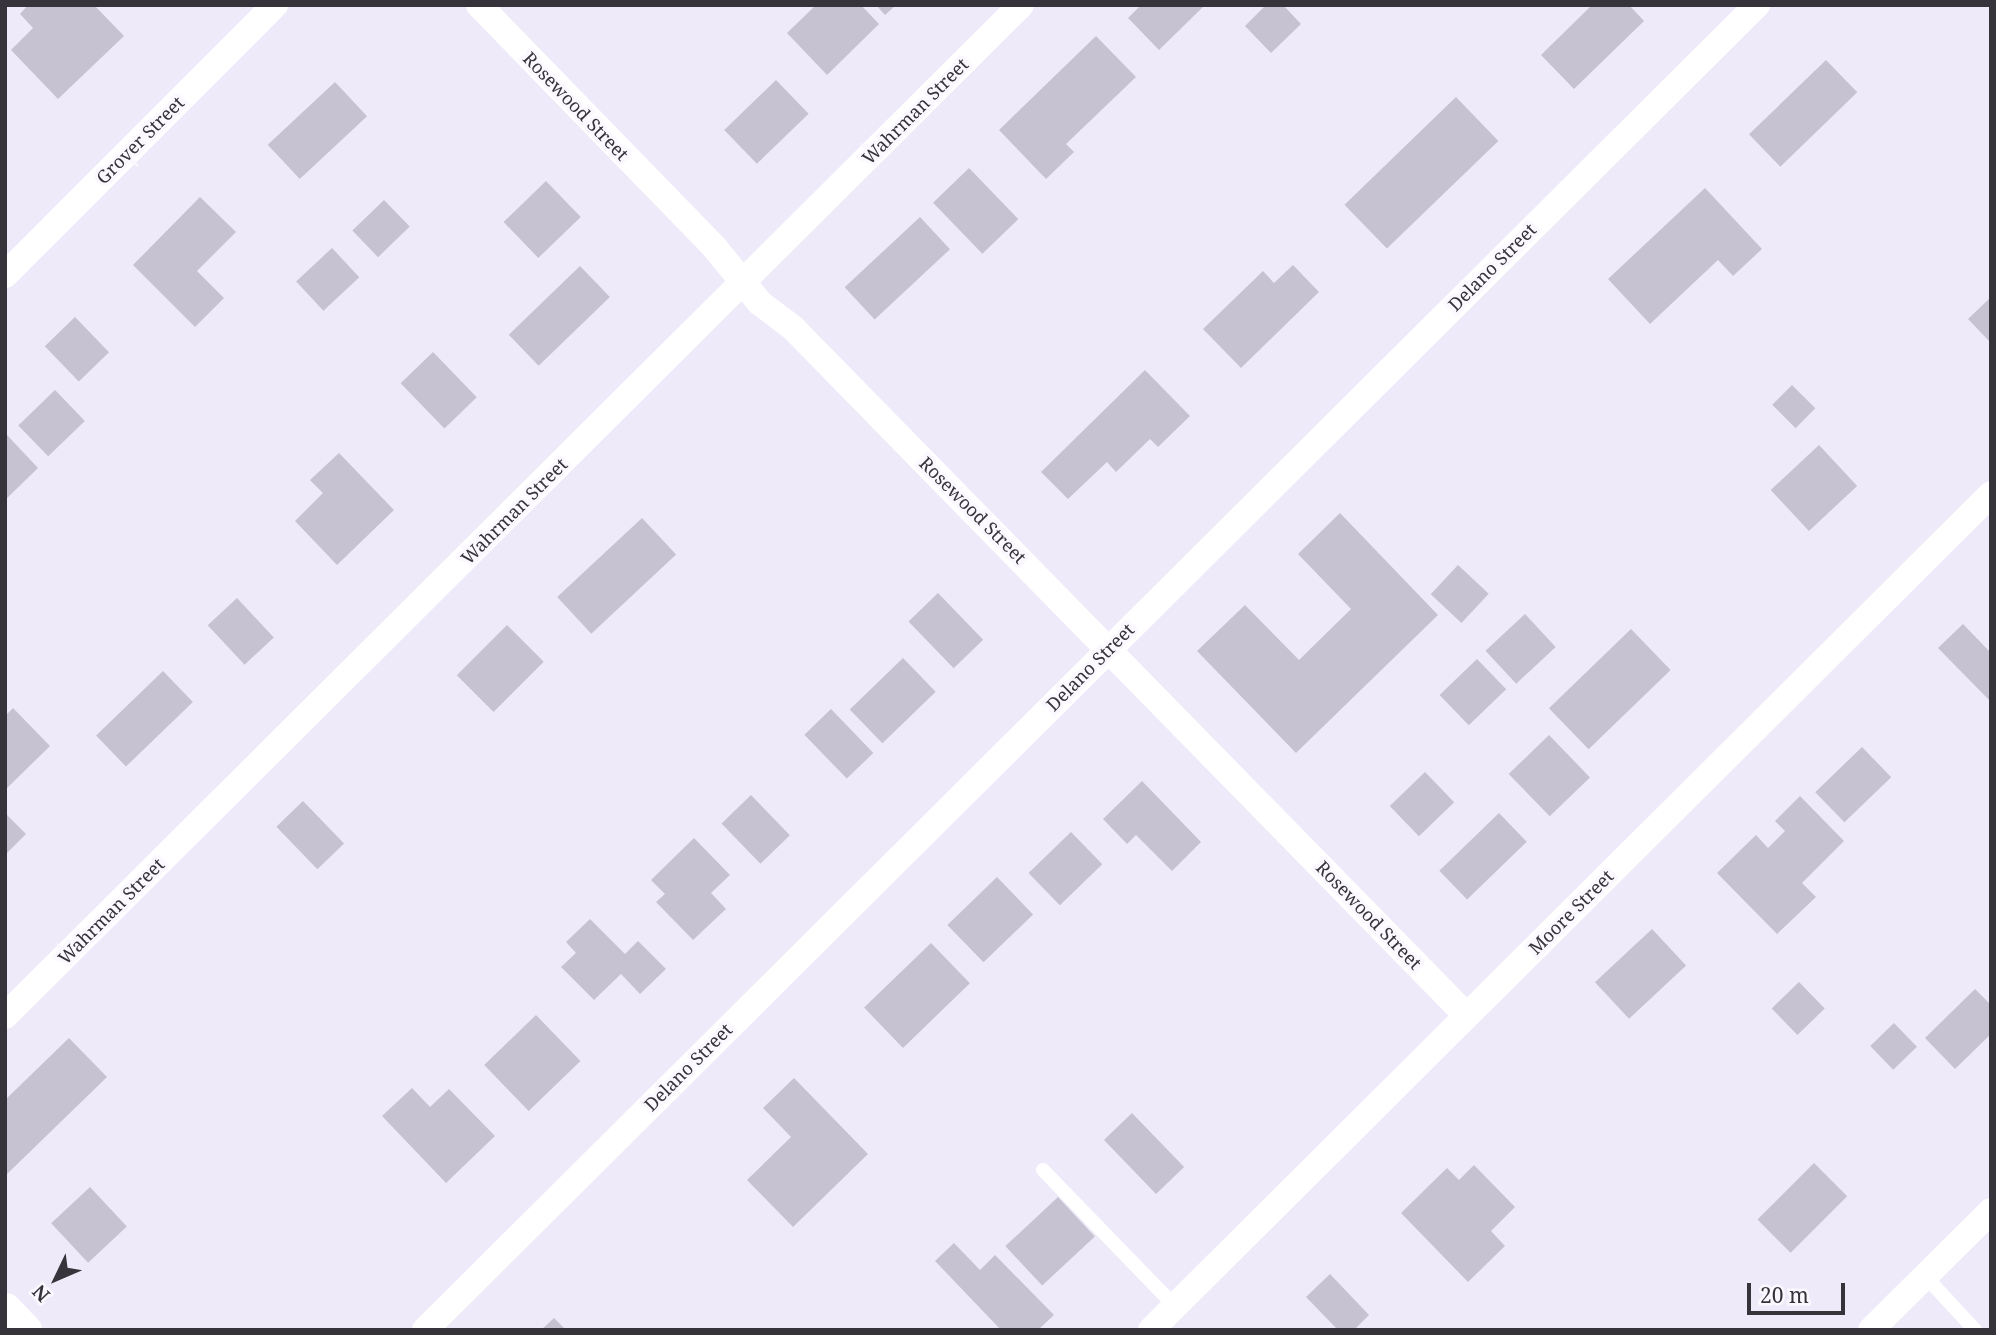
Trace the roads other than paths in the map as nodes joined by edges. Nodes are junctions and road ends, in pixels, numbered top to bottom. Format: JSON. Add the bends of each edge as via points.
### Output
{"nodes":[{"id":1,"x":275,"y":5,"type":"edge"},
{"id":2,"x":479,"y":5,"type":"edge"},
{"id":3,"x":1021,"y":5,"type":"edge"},
{"id":4,"x":1757,"y":5,"type":"edge"},
{"id":5,"x":5,"y":275,"type":"edge"},
{"id":6,"x":743,"y":283,"type":"junction"},
{"id":7,"x":1991,"y":494,"type":"edge"},
{"id":8,"x":1110,"y":648,"type":"junction"},
{"id":9,"x":5,"y":1016,"type":"edge"},
{"id":10,"x":1466,"y":1016,"type":"junction"},
{"id":11,"x":1043,"y":1170,"type":"dead end"},
{"id":12,"x":1991,"y":1211,"type":"edge"},
{"id":13,"x":1925,"y":1276,"type":"junction"},
{"id":14,"x":1175,"y":1306,"type":"junction"},
{"id":15,"x":5,"y":1309,"type":"edge"},
{"id":16,"x":25,"y":1330,"type":"edge"},
{"id":17,"x":425,"y":1330,"type":"edge"},
{"id":18,"x":1151,"y":1330,"type":"edge"},
{"id":19,"x":1871,"y":1330,"type":"edge"},
{"id":20,"x":1975,"y":1330,"type":"edge"}],
"edges":[{"from":1,"to":5,"type":"street","name":"Grover Street"},
{"from":2,"to":6,"type":"street","name":"Rosewood Street","via":[[715,248]]},
{"from":3,"to":6,"type":"street","name":"Wahrman Street"},
{"from":4,"to":8,"type":"street","name":"Delano Street"},
{"from":6,"to":8,"type":"street","name":"Rosewood Street"},
{"from":6,"to":9,"type":"street","name":"Wahrman Street"},
{"from":7,"to":10,"type":"street","name":"Moore Street"},
{"from":8,"to":10,"type":"street","name":"Rosewood Street"},
{"from":8,"to":17,"type":"street","name":"Delano Street"},
{"from":10,"to":14,"type":"street","name":"Moore Street"},
{"from":11,"to":14,"type":"lane"},
{"from":12,"to":13,"type":"street"},
{"from":13,"to":19,"type":"street"},
{"from":13,"to":20,"type":"lane"},
{"from":14,"to":18,"type":"street","name":"Moore Street"},
{"from":15,"to":16,"type":"street"}]}
